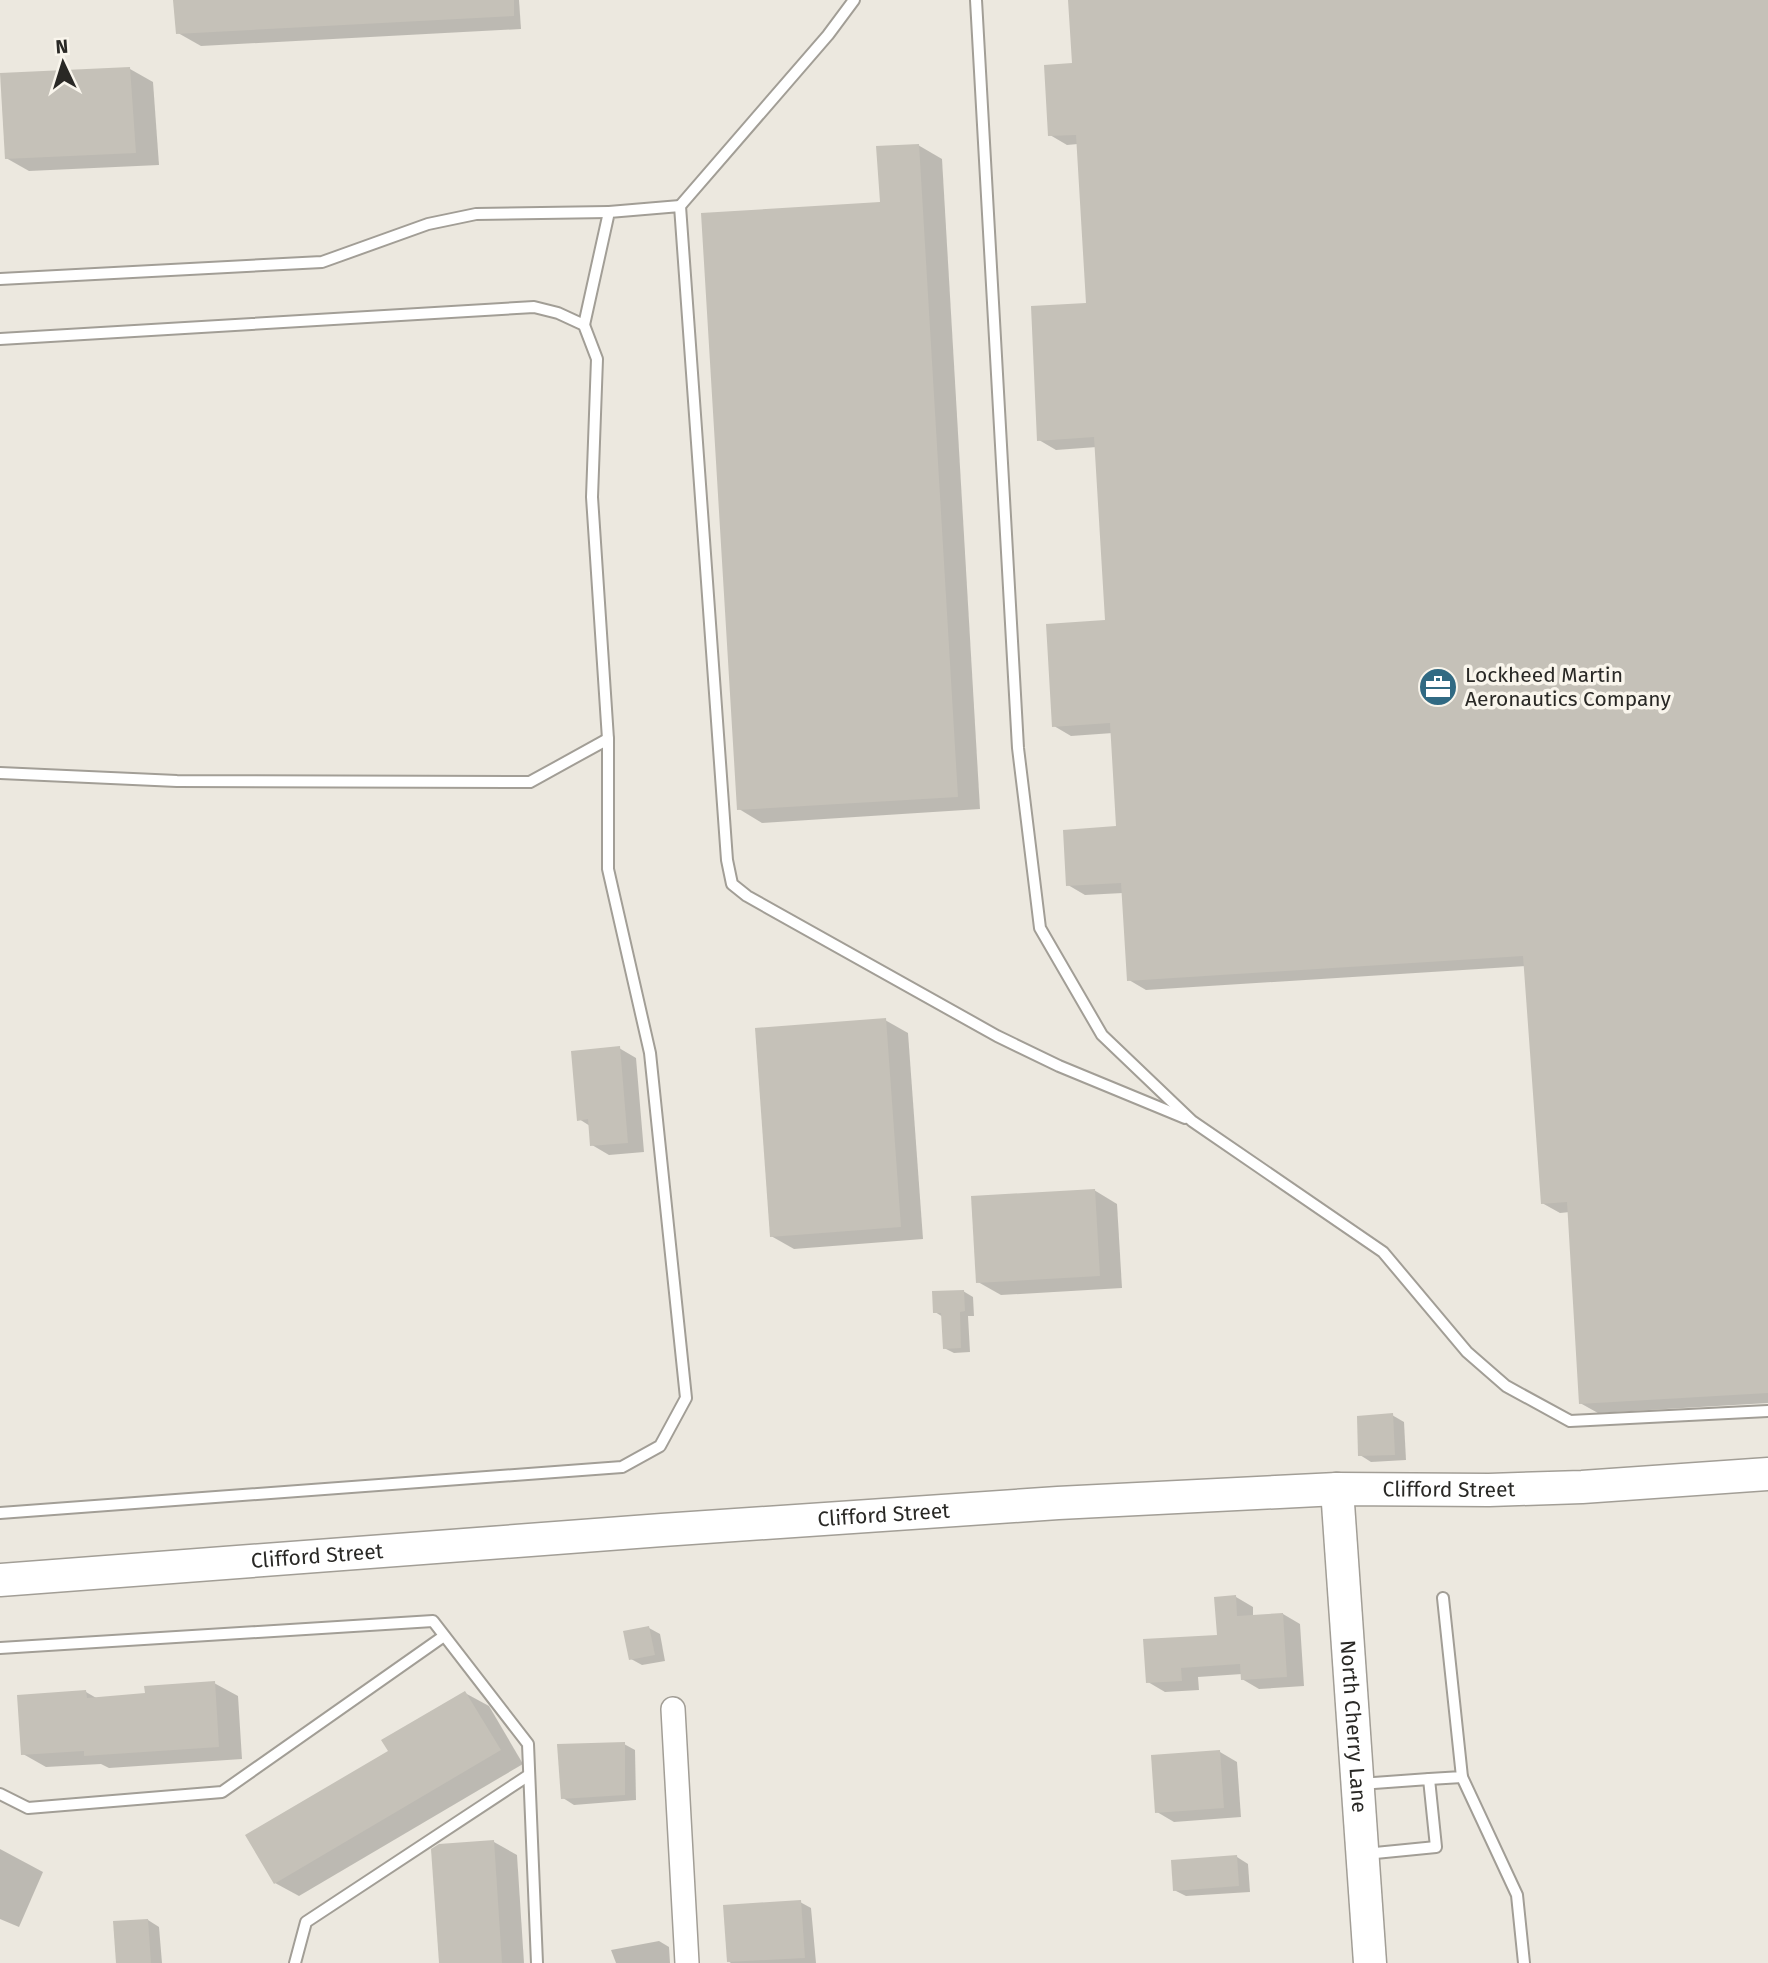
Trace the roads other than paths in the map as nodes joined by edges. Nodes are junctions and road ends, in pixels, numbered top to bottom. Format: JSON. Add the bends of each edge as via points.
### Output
{"nodes":[{"id":1,"x":854,"y":0,"type":"edge"},
{"id":2,"x":976,"y":0,"type":"edge"},
{"id":3,"x":680,"y":206,"type":"junction"},
{"id":4,"x":609,"y":212,"type":"junction"},
{"id":5,"x":0,"y":279,"type":"edge"},
{"id":6,"x":584,"y":326,"type":"junction"},
{"id":7,"x":0,"y":339,"type":"edge"},
{"id":8,"x":608,"y":739,"type":"junction"},
{"id":9,"x":0,"y":773,"type":"edge"},
{"id":10,"x":1192,"y":1121,"type":"junction"},
{"id":11,"x":1768,"y":1411,"type":"edge"},
{"id":12,"x":1768,"y":1474,"type":"edge"},
{"id":13,"x":1336,"y":1489,"type":"junction"},
{"id":14,"x":0,"y":1513,"type":"edge"},
{"id":15,"x":0,"y":1580,"type":"edge"},
{"id":16,"x":1443,"y":1598,"type":"dead end"},
{"id":17,"x":444,"y":1636,"type":"junction"},
{"id":18,"x":0,"y":1648,"type":"edge"},
{"id":19,"x":673,"y":1709,"type":"dead end"},
{"id":20,"x":529,"y":1774,"type":"junction"},
{"id":21,"x":1462,"y":1777,"type":"junction"},
{"id":22,"x":1429,"y":1779,"type":"junction"},
{"id":23,"x":1357,"y":1784,"type":"junction"},
{"id":24,"x":0,"y":1794,"type":"edge"},
{"id":25,"x":1362,"y":1854,"type":"junction"},
{"id":26,"x":295,"y":1963,"type":"edge"},
{"id":27,"x":537,"y":1963,"type":"edge"},
{"id":28,"x":687,"y":1963,"type":"edge"},
{"id":29,"x":1370,"y":1963,"type":"edge"},
{"id":30,"x":1524,"y":1963,"type":"edge"}],
"edges":[{"from":1,"to":3,"type":"lane"},
{"from":2,"to":10,"type":"lane","via":[[1018,748],[1040,928],[1102,1035]]},
{"from":3,"to":4,"type":"lane"},
{"from":3,"to":10,"type":"lane","via":[[732,884],[997,1036]]},
{"from":4,"to":5,"type":"lane","via":[[476,214],[428,224],[322,262]]},
{"from":4,"to":6,"type":"lane"},
{"from":6,"to":7,"type":"lane","via":[[534,307]]},
{"from":6,"to":8,"type":"lane","via":[[597,359],[592,497]]},
{"from":8,"to":9,"type":"lane","via":[[530,782],[177,781]]},
{"from":8,"to":14,"type":"lane","via":[[608,869],[650,1053],[686,1398],[660,1446],[622,1467]]},
{"from":10,"to":11,"type":"lane","via":[[1383,1252],[1467,1352],[1506,1386],[1570,1421]]},
{"from":12,"to":13,"type":"main road","name":"Clifford Street","via":[[1516,1489]]},
{"from":13,"to":15,"type":"main road","name":"Clifford Street","via":[[690,1528]]},
{"from":13,"to":23,"type":"main road","name":"North Cherry Lane"},
{"from":16,"to":21,"type":"lane"},
{"from":17,"to":18,"type":"lane","via":[[433,1621]]},
{"from":17,"to":20,"type":"lane","via":[[528,1744]]},
{"from":17,"to":24,"type":"lane","via":[[222,1792],[28,1808]]},
{"from":19,"to":28,"type":"street"},
{"from":20,"to":26,"type":"lane","via":[[306,1922]]},
{"from":20,"to":27,"type":"lane"},
{"from":21,"to":22,"type":"lane"},
{"from":21,"to":30,"type":"lane","via":[[1517,1895]]},
{"from":22,"to":23,"type":"lane"},
{"from":22,"to":25,"type":"lane","via":[[1436,1847]]},
{"from":23,"to":25,"type":"main road","name":"North Cherry Lane"},
{"from":25,"to":29,"type":"main road","name":"North Cherry Lane"}]}
